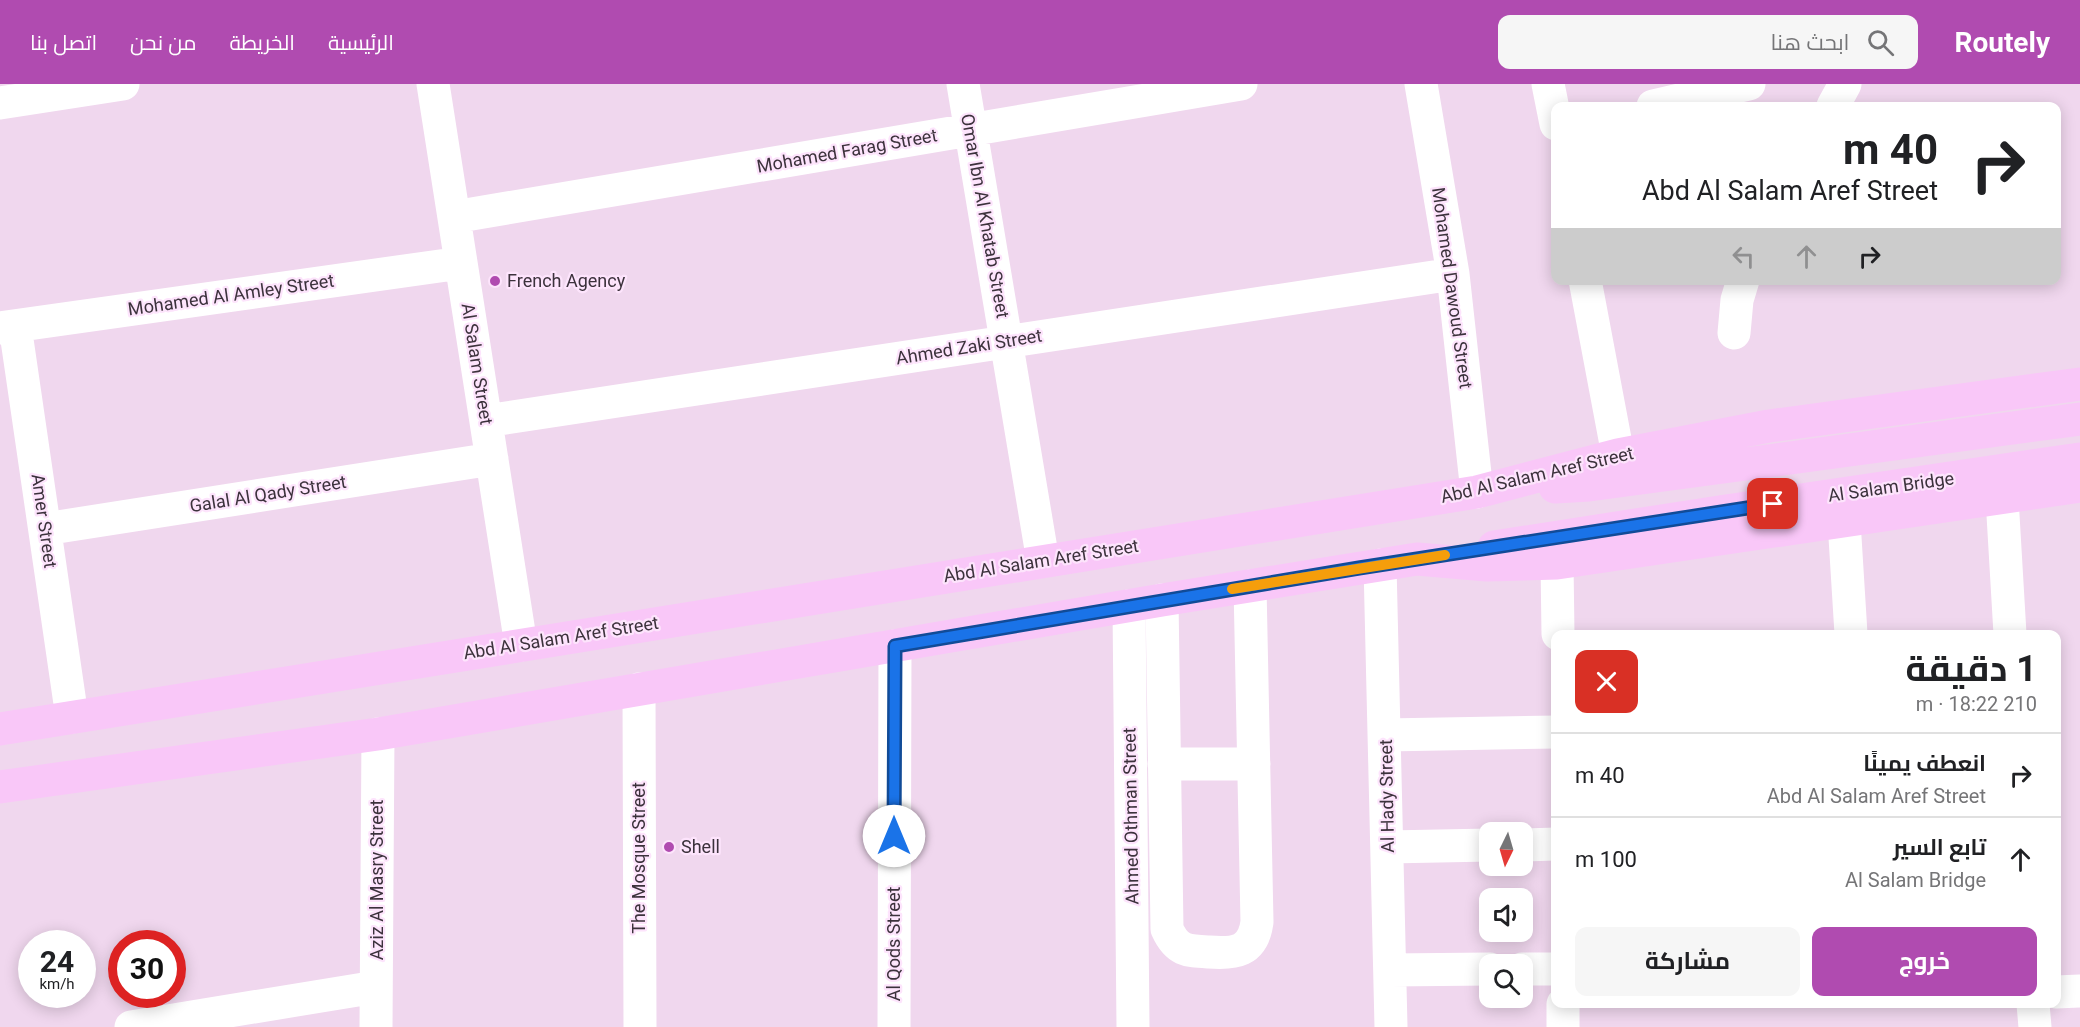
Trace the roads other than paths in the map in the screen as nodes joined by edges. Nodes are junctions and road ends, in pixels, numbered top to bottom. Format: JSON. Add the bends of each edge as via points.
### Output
{"nodes":[{"id":1,"x":123,"y":84,"type":"edge"},
{"id":2,"x":434,"y":84,"type":"edge"},
{"id":3,"x":963,"y":84,"type":"edge"},
{"id":4,"x":1240,"y":84,"type":"edge"},
{"id":5,"x":1421,"y":84,"type":"edge"},
{"id":6,"x":1548,"y":84,"type":"edge"},
{"id":7,"x":1749,"y":84,"type":"edge"},
{"id":8,"x":1822,"y":84,"type":"edge"},
{"id":9,"x":1845,"y":84,"type":"edge"},
{"id":10,"x":1552,"y":102,"type":"edge"},
{"id":11,"x":1670,"y":102,"type":"edge"},
{"id":12,"x":1827,"y":102,"type":"edge"},
{"id":13,"x":1835,"y":102,"type":"edge"},
{"id":14,"x":0,"y":103,"type":"edge"},
{"id":15,"x":970,"y":130,"type":"junction"},
{"id":16,"x":454,"y":217,"type":"junction"},
{"id":17,"x":461,"y":262,"type":"junction"},
{"id":18,"x":1453,"y":274,"type":"junction"},
{"id":19,"x":1586,"y":285,"type":"edge"},
{"id":20,"x":1742,"y":285,"type":"edge"},
{"id":21,"x":8,"y":327,"type":"edge"},
{"id":22,"x":1734,"y":333,"type":"dead end"},
{"id":23,"x":1006,"y":342,"type":"junction"},
{"id":24,"x":2080,"y":384,"type":"edge"},
{"id":25,"x":2080,"y":419,"type":"edge"},
{"id":26,"x":486,"y":421,"type":"junction"},
{"id":27,"x":1769,"y":426,"type":"junction"},
{"id":28,"x":1618,"y":455,"type":"junction"},
{"id":29,"x":492,"y":459,"type":"junction"},
{"id":30,"x":2080,"y":459,"type":"edge"},
{"id":31,"x":2080,"y":486,"type":"edge"},
{"id":32,"x":1477,"y":492,"type":"junction"},
{"id":33,"x":2002,"y":498,"type":"junction"},
{"id":34,"x":1844,"y":521,"type":"junction"},
{"id":35,"x":45,"y":529,"type":"junction"},
{"id":36,"x":1783,"y":530,"type":"junction"},
{"id":37,"x":1417,"y":559,"type":"junction"},
{"id":38,"x":1043,"y":561,"type":"junction"},
{"id":39,"x":1557,"y":563,"type":"junction"},
{"id":40,"x":1380,"y":565,"type":"junction"},
{"id":41,"x":1250,"y":586,"type":"junction"},
{"id":42,"x":1162,"y":600,"type":"junction"},
{"id":43,"x":1129,"y":606,"type":"junction"},
{"id":44,"x":1558,"y":630,"type":"edge"},
{"id":45,"x":1851,"y":630,"type":"edge"},
{"id":46,"x":2010,"y":630,"type":"edge"},
{"id":47,"x":521,"y":645,"type":"junction"},
{"id":48,"x":895,"y":646,"type":"junction"},
{"id":49,"x":639,"y":689,"type":"junction"},
{"id":50,"x":72,"y":717,"type":"junction"},
{"id":51,"x":0,"y":729,"type":"edge"},
{"id":52,"x":1551,"y":732,"type":"edge"},
{"id":53,"x":378,"y":734,"type":"junction"},
{"id":54,"x":1385,"y":735,"type":"junction"},
{"id":55,"x":1164,"y":764,"type":"junction"},
{"id":56,"x":1254,"y":764,"type":"junction"},
{"id":57,"x":0,"y":787,"type":"edge"},
{"id":58,"x":1551,"y":844,"type":"edge"},
{"id":59,"x":1479,"y":845,"type":"edge"},
{"id":60,"x":1533,"y":845,"type":"edge"},
{"id":61,"x":1388,"y":847,"type":"junction"},
{"id":62,"x":1479,"y":969,"type":"edge"},
{"id":63,"x":1533,"y":969,"type":"edge"},
{"id":64,"x":1551,"y":969,"type":"edge"},
{"id":65,"x":1390,"y":970,"type":"junction"},
{"id":66,"x":376,"y":987,"type":"junction"},
{"id":67,"x":2080,"y":991,"type":"edge"},
{"id":68,"x":2061,"y":992,"type":"edge"},
{"id":69,"x":1563,"y":1008,"type":"edge"},
{"id":70,"x":2033,"y":1008,"type":"edge"},
{"id":71,"x":167,"y":1024,"type":"edge"},
{"id":72,"x":131,"y":1027,"type":"edge"},
{"id":73,"x":376,"y":1027,"type":"edge"},
{"id":74,"x":640,"y":1027,"type":"edge"},
{"id":75,"x":894,"y":1027,"type":"edge"},
{"id":76,"x":1133,"y":1027,"type":"edge"},
{"id":77,"x":1391,"y":1027,"type":"edge"},
{"id":78,"x":1563,"y":1027,"type":"edge"},
{"id":79,"x":2035,"y":1027,"type":"edge"}],
"edges":[{"from":1,"to":14,"type":"street"},
{"from":2,"to":16,"type":"street","name":"Al Salam Street"},
{"from":3,"to":15,"type":"street","name":"Omar Ibn Al Khatab Street"},
{"from":4,"to":15,"type":"street","name":"Mohamed Farag Street"},
{"from":5,"to":18,"type":"street","name":"Mohamed Dawoud Street"},
{"from":6,"to":10,"type":"street"},
{"from":7,"to":11,"type":"street"},
{"from":8,"to":12,"type":"street"},
{"from":9,"to":13,"type":"street"},
{"from":15,"to":16,"type":"street","name":"Mohamed Farag Street"},
{"from":15,"to":23,"type":"street","name":"Omar Ibn Al Khatab Street"},
{"from":16,"to":17,"type":"street","name":"Al Salam Street"},
{"from":17,"to":21,"type":"street","name":"Mohamed Al Amley Street"},
{"from":17,"to":26,"type":"street","name":"Al Salam Street"},
{"from":18,"to":23,"type":"street","name":"Ahmed Zaki Street"},
{"from":18,"to":32,"type":"street","name":"Mohamed Dawoud Street"},
{"from":19,"to":28,"type":"street"},
{"from":20,"to":22,"type":"street"},
{"from":21,"to":35,"type":"street","name":"Amer Street"},
{"from":23,"to":26,"type":"street","name":"Ahmed Zaki Street"},
{"from":23,"to":38,"type":"street","name":"Omar Ibn Al Khatab Street"},
{"from":24,"to":27,"type":"main road","name":"Abd Al Salam Aref Street"},
{"from":25,"to":32,"type":"main road","via":[[1589,485]]},
{"from":26,"to":29,"type":"street","name":"Al Salam Street"},
{"from":27,"to":28,"type":"main road","name":"Abd Al Salam Aref Street"},
{"from":27,"to":36,"type":"main road"},
{"from":28,"to":32,"type":"main road","name":"Abd Al Salam Aref Street"},
{"from":29,"to":35,"type":"street","name":"Galal Al Qady Street"},
{"from":29,"to":47,"type":"street","name":"Al Salam Street"},
{"from":30,"to":37,"type":"main road","name":"Al Salam Bridge"},
{"from":31,"to":33,"type":"main road"},
{"from":32,"to":38,"type":"main road","name":"Abd Al Salam Aref Street"},
{"from":33,"to":34,"type":"main road"},
{"from":33,"to":46,"type":"street"},
{"from":34,"to":36,"type":"main road"},
{"from":34,"to":45,"type":"street"},
{"from":35,"to":50,"type":"street","name":"Amer Street"},
{"from":36,"to":39,"type":"main road"},
{"from":37,"to":39,"type":"main road","via":[[1487,565]]},
{"from":37,"to":40,"type":"main road"},
{"from":38,"to":47,"type":"main road","name":"Abd Al Salam Aref Street"},
{"from":39,"to":44,"type":"street"},
{"from":40,"to":41,"type":"main road"},
{"from":40,"to":54,"type":"street","name":"Al Hady Street"},
{"from":41,"to":42,"type":"main road"},
{"from":41,"to":56,"type":"street"},
{"from":42,"to":43,"type":"main road"},
{"from":42,"to":55,"type":"street"},
{"from":43,"to":48,"type":"main road"},
{"from":43,"to":76,"type":"street","name":"Ahmed Othman Street"},
{"from":47,"to":50,"type":"main road","name":"Abd Al Salam Aref Street"},
{"from":48,"to":49,"type":"main road"},
{"from":48,"to":75,"type":"street","name":"Al Qods Street"},
{"from":49,"to":53,"type":"main road"},
{"from":49,"to":74,"type":"street","name":"The Mosque Street"},
{"from":50,"to":51,"type":"main road","name":"Abd Al Salam Aref Street"},
{"from":52,"to":54,"type":"street"},
{"from":53,"to":57,"type":"main road"},
{"from":53,"to":66,"type":"street","name":"Aziz Al Masry Street"},
{"from":54,"to":61,"type":"street","name":"Al Hady Street"},
{"from":55,"to":56,"type":"street"},
{"from":55,"to":56,"type":"street","via":[[1167,929],[1178,946],[1187,951],[1229,954],[1250,944],[1256,933]]},
{"from":58,"to":60,"type":"street"},
{"from":59,"to":61,"type":"street"},
{"from":61,"to":65,"type":"street","name":"Al Hady Street"},
{"from":62,"to":65,"type":"street"},
{"from":63,"to":64,"type":"street"},
{"from":65,"to":77,"type":"street","name":"Al Hady Street"},
{"from":66,"to":71,"type":"street"},
{"from":66,"to":73,"type":"street","name":"Aziz Al Masry Street"},
{"from":67,"to":68,"type":"street"},
{"from":69,"to":78,"type":"street"},
{"from":70,"to":79,"type":"street"},
{"from":71,"to":72,"type":"street"}]}
